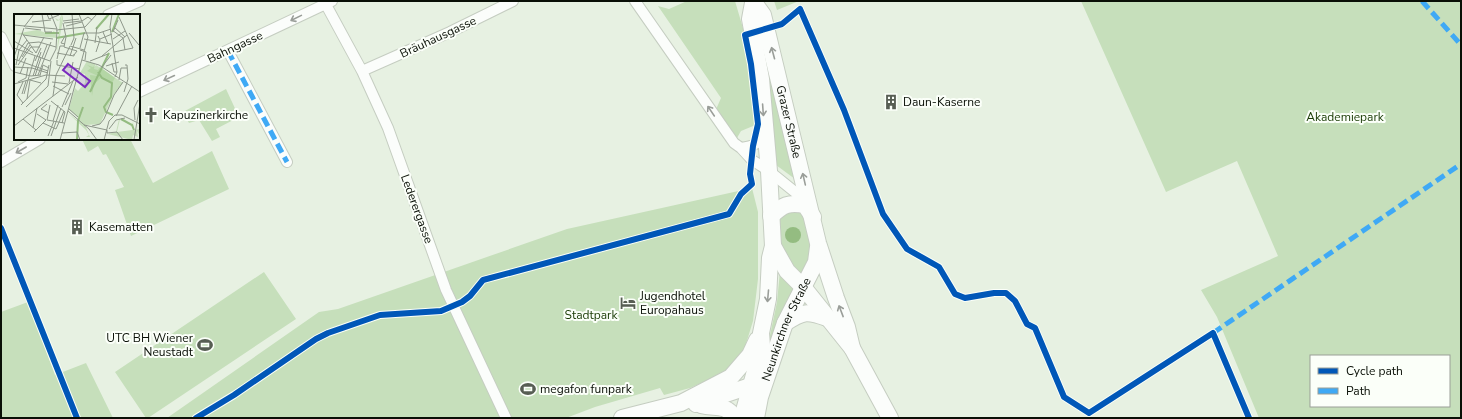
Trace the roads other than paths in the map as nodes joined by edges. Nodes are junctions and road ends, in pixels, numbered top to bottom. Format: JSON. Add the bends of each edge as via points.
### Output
{"nodes":[{"id":1,"x":140,"y":1,"type":"edge"},
{"id":2,"x":513,"y":1,"type":"edge"},
{"id":3,"x":635,"y":1,"type":"edge"},
{"id":4,"x":327,"y":2,"type":"edge"},
{"id":5,"x":753,"y":2,"type":"edge"},
{"id":6,"x":110,"y":14,"type":"edge"},
{"id":7,"x":1,"y":37,"type":"edge"},
{"id":8,"x":228,"y":51,"type":"junction"},
{"id":9,"x":14,"y":60,"type":"edge"},
{"id":10,"x":362,"y":71,"type":"junction"},
{"id":11,"x":140,"y":92,"type":"edge"},
{"id":12,"x":765,"y":132,"type":"junction"},
{"id":13,"x":38,"y":140,"type":"edge"},
{"id":14,"x":741,"y":148,"type":"junction"},
{"id":15,"x":1,"y":162,"type":"edge"},
{"id":16,"x":287,"y":162,"type":"dead end"},
{"id":17,"x":769,"y":171,"type":"junction"},
{"id":18,"x":809,"y":211,"type":"junction"},
{"id":19,"x":771,"y":216,"type":"junction"},
{"id":20,"x":818,"y":243,"type":"junction"},
{"id":21,"x":773,"y":246,"type":"junction"},
{"id":22,"x":804,"y":288,"type":"junction"},
{"id":23,"x":827,"y":318,"type":"junction"},
{"id":24,"x":785,"y":323,"type":"junction"},
{"id":25,"x":761,"y":334,"type":"junction"},
{"id":26,"x":852,"y":348,"type":"junction"},
{"id":27,"x":731,"y":377,"type":"junction"},
{"id":28,"x":755,"y":392,"type":"junction"},
{"id":29,"x":689,"y":404,"type":"junction"},
{"id":30,"x":506,"y":418,"type":"edge"},
{"id":31,"x":622,"y":418,"type":"edge"},
{"id":32,"x":735,"y":418,"type":"edge"},
{"id":33,"x":742,"y":418,"type":"edge"},
{"id":34,"x":756,"y":418,"type":"edge"},
{"id":35,"x":890,"y":418,"type":"edge"}],
"edges":[{"from":1,"to":6,"type":"street"},
{"from":2,"to":10,"type":"street","name":"Bräuhausgasse"},
{"from":14,"to":3,"type":"street","one_way":true,"via":[[734,143]]},
{"from":4,"to":8,"type":"street","name":"Bahngasse","one_way":true},
{"from":4,"to":10,"type":"street","name":"Lederergasse"},
{"from":5,"to":12,"type":"main road","name":"Grazer Straße","one_way":true,"via":[[750,19],[761,79]]},
{"from":18,"to":5,"type":"main road","name":"Grazer Straße","one_way":true,"via":[[766,23]]},
{"from":7,"to":9,"type":"street"},
{"from":8,"to":11,"type":"street","name":"Bahngasse","one_way":true},
{"from":8,"to":16,"type":"street"},
{"from":10,"to":30,"type":"street","name":"Lederergasse","via":[[388,128],[446,290]]},
{"from":12,"to":14,"type":"street","via":[[753,146]]},
{"from":12,"to":17,"type":"main road","name":"Grazer Straße"},
{"from":13,"to":15,"type":"street","one_way":true},
{"from":14,"to":17,"type":"street","via":[[752,160]]},
{"from":17,"to":18,"type":"street","via":[[795,192]]},
{"from":17,"to":19,"type":"main road","name":"Grazer Straße"},
{"from":18,"to":19,"type":"main road","via":[[796,203],[782,206]]},
{"from":18,"to":20,"type":"main road","name":"Grazer Straße"},
{"from":19,"to":21,"type":"main road","name":"Grazer Straße"},
{"from":20,"to":22,"type":"main road","name":"Neunkirchner Straße","via":[[816,262]]},
{"from":26,"to":20,"type":"main road","one_way":true},
{"from":21,"to":22,"type":"main road","via":[[787,271]]},
{"from":21,"to":25,"type":"main road","name":"Neunkirchner Straße","one_way":true,"via":[[768,299]]},
{"from":22,"to":23,"type":"main road"},
{"from":22,"to":24,"type":"main road","name":"Neunkirchner Straße"},
{"from":23,"to":24,"type":"main road","via":[[810,312],[798,315]]},
{"from":23,"to":26,"type":"main road"},
{"from":24,"to":28,"type":"main road","name":"Neunkirchner Straße","via":[[769,370]]},
{"from":25,"to":27,"type":"main road","via":[[750,354]]},
{"from":25,"to":28,"type":"main road","name":"Neunkirchner Straße","via":[[762,346]]},
{"from":26,"to":35,"type":"main road"},
{"from":27,"to":28,"type":"main road","via":[[737,378]]},
{"from":27,"to":29,"type":"main road"},
{"from":28,"to":29,"type":"main road"},
{"from":28,"to":33,"type":"main road","name":"Neunkirchner Straße"},
{"from":28,"to":34,"type":"main road","name":"Neunkirchner Straße"},
{"from":29,"to":31,"type":"main road"},
{"from":29,"to":32,"type":"main road","via":[[720,406],[731,412]]}]}
